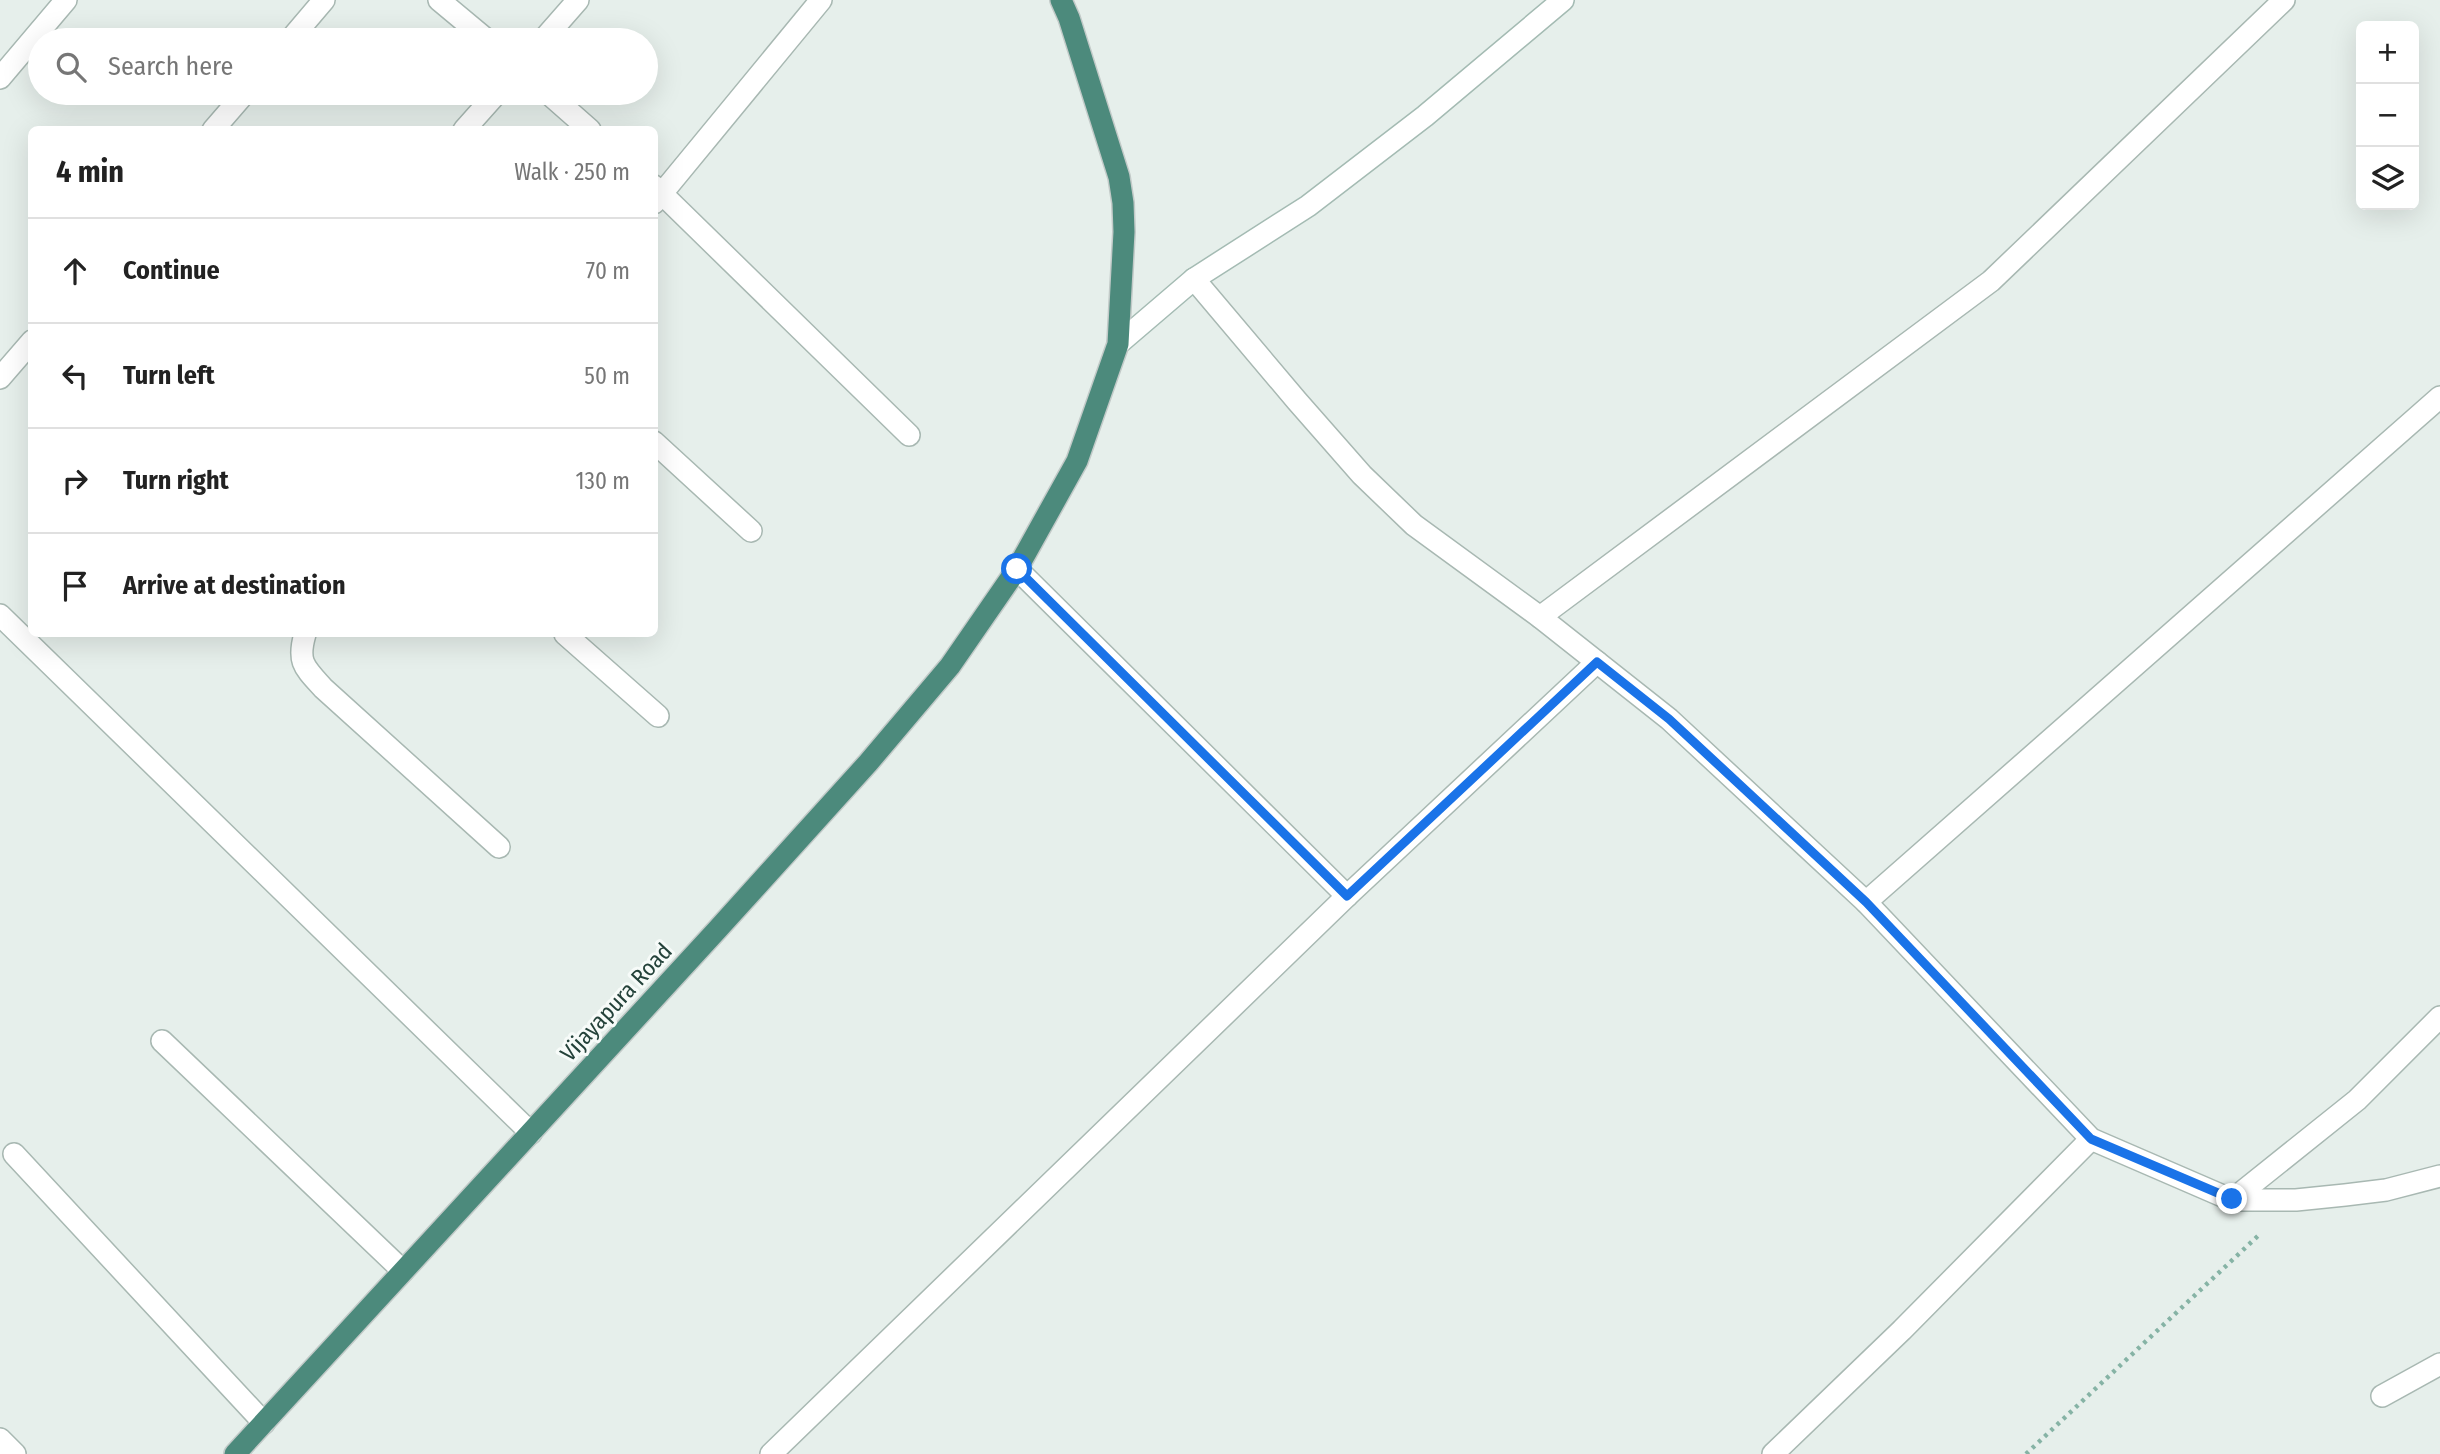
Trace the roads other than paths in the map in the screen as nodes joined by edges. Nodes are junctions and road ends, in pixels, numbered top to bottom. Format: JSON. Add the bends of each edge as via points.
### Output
{"nodes":[{"id":1,"x":66,"y":0,"type":"edge"},
{"id":2,"x":324,"y":0,"type":"edge"},
{"id":3,"x":439,"y":0,"type":"edge"},
{"id":4,"x":578,"y":0,"type":"edge"},
{"id":5,"x":821,"y":0,"type":"edge"},
{"id":6,"x":1061,"y":0,"type":"edge"},
{"id":7,"x":1563,"y":0,"type":"edge"},
{"id":8,"x":2284,"y":0,"type":"edge"},
{"id":9,"x":42,"y":28,"type":"edge"},
{"id":10,"x":300,"y":28,"type":"edge"},
{"id":11,"x":473,"y":28,"type":"edge"},
{"id":12,"x":553,"y":28,"type":"edge"},
{"id":13,"x":28,"y":45,"type":"edge"},
{"id":14,"x":0,"y":78,"type":"edge"},
{"id":15,"x":235,"y":105,"type":"edge"},
{"id":16,"x":486,"y":105,"type":"edge"},
{"id":17,"x":562,"y":105,"type":"edge"},
{"id":18,"x":216,"y":126,"type":"edge"},
{"id":19,"x":468,"y":126,"type":"edge"},
{"id":20,"x":585,"y":126,"type":"edge"},
{"id":21,"x":658,"y":193,"type":"edge"},
{"id":22,"x":658,"y":195,"type":"edge"},
{"id":23,"x":1194,"y":279,"type":"junction"},
{"id":24,"x":1118,"y":344,"type":"junction"},
{"id":25,"x":28,"y":346,"type":"edge"},
{"id":26,"x":0,"y":378,"type":"edge"},
{"id":27,"x":2440,"y":397,"type":"edge"},
{"id":28,"x":909,"y":435,"type":"dead end"},
{"id":29,"x":658,"y":446,"type":"edge"},
{"id":30,"x":751,"y":531,"type":"dead end"},
{"id":31,"x":1017,"y":569,"type":"junction"},
{"id":32,"x":0,"y":615,"type":"edge"},
{"id":33,"x":1540,"y":617,"type":"junction"},
{"id":34,"x":304,"y":637,"type":"edge"},
{"id":35,"x":568,"y":637,"type":"edge"},
{"id":36,"x":1597,"y":662,"type":"junction"},
{"id":37,"x":658,"y":716,"type":"dead end"},
{"id":38,"x":499,"y":847,"type":"dead end"},
{"id":39,"x":1347,"y":896,"type":"junction"},
{"id":40,"x":1866,"y":902,"type":"junction"},
{"id":41,"x":2440,"y":1017,"type":"edge"},
{"id":42,"x":162,"y":1041,"type":"dead end"},
{"id":43,"x":531,"y":1133,"type":"junction"},
{"id":44,"x":2091,"y":1139,"type":"junction"},
{"id":45,"x":14,"y":1154,"type":"dead end"},
{"id":46,"x":2440,"y":1176,"type":"edge"},
{"id":47,"x":2232,"y":1199,"type":"junction"},
{"id":48,"x":403,"y":1271,"type":"junction"},
{"id":49,"x":2440,"y":1364,"type":"edge"},
{"id":50,"x":2382,"y":1396,"type":"dead end"},
{"id":51,"x":264,"y":1423,"type":"junction"},
{"id":52,"x":0,"y":1439,"type":"edge"},
{"id":53,"x":15,"y":1454,"type":"edge"},
{"id":54,"x":235,"y":1454,"type":"edge"},
{"id":55,"x":771,"y":1454,"type":"edge"},
{"id":56,"x":1773,"y":1454,"type":"edge"}],
"edges":[{"from":1,"to":9,"type":"street"},
{"from":2,"to":10,"type":"street"},
{"from":3,"to":11,"type":"street"},
{"from":4,"to":12,"type":"street"},
{"from":5,"to":21,"type":"street"},
{"from":6,"to":24,"type":"highway","name":"Vijayapura Road","via":[[1121,190],[1125,232]]},
{"from":7,"to":23,"type":"street","via":[[1426,116],[1308,206]]},
{"from":8,"to":33,"type":"street","via":[[1991,281]]},
{"from":13,"to":14,"type":"street"},
{"from":15,"to":18,"type":"street"},
{"from":16,"to":19,"type":"street"},
{"from":17,"to":20,"type":"street"},
{"from":22,"to":28,"type":"street"},
{"from":23,"to":24,"type":"street"},
{"from":23,"to":33,"type":"street","via":[[1362,475],[1414,524]]},
{"from":24,"to":31,"type":"highway","name":"Vijayapura Road","via":[[1077,460]]},
{"from":25,"to":26,"type":"street"},
{"from":27,"to":40,"type":"street"},
{"from":29,"to":30,"type":"street"},
{"from":31,"to":39,"type":"street"},
{"from":31,"to":43,"type":"highway","name":"Vijayapura Road","via":[[950,666],[868,762]]},
{"from":32,"to":43,"type":"street"},
{"from":33,"to":36,"type":"street"},
{"from":34,"to":38,"type":"street","via":[[300,651],[307,670],[323,688]]},
{"from":35,"to":37,"type":"street"},
{"from":36,"to":39,"type":"street"},
{"from":36,"to":40,"type":"street","via":[[1669,719]]},
{"from":39,"to":55,"type":"street"},
{"from":40,"to":44,"type":"street"},
{"from":41,"to":47,"type":"street","via":[[2357,1100]]},
{"from":42,"to":48,"type":"street"},
{"from":43,"to":48,"type":"highway","name":"Vijayapura Road"},
{"from":44,"to":47,"type":"street"},
{"from":44,"to":56,"type":"street"},
{"from":45,"to":51,"type":"street"},
{"from":46,"to":47,"type":"street","via":[[2386,1189],[2296,1200]]},
{"from":48,"to":51,"type":"highway","name":"Vijayapura Road"},
{"from":49,"to":50,"type":"street"},
{"from":51,"to":54,"type":"highway","name":"Vijayapura Road"},
{"from":52,"to":53,"type":"street"}]}
